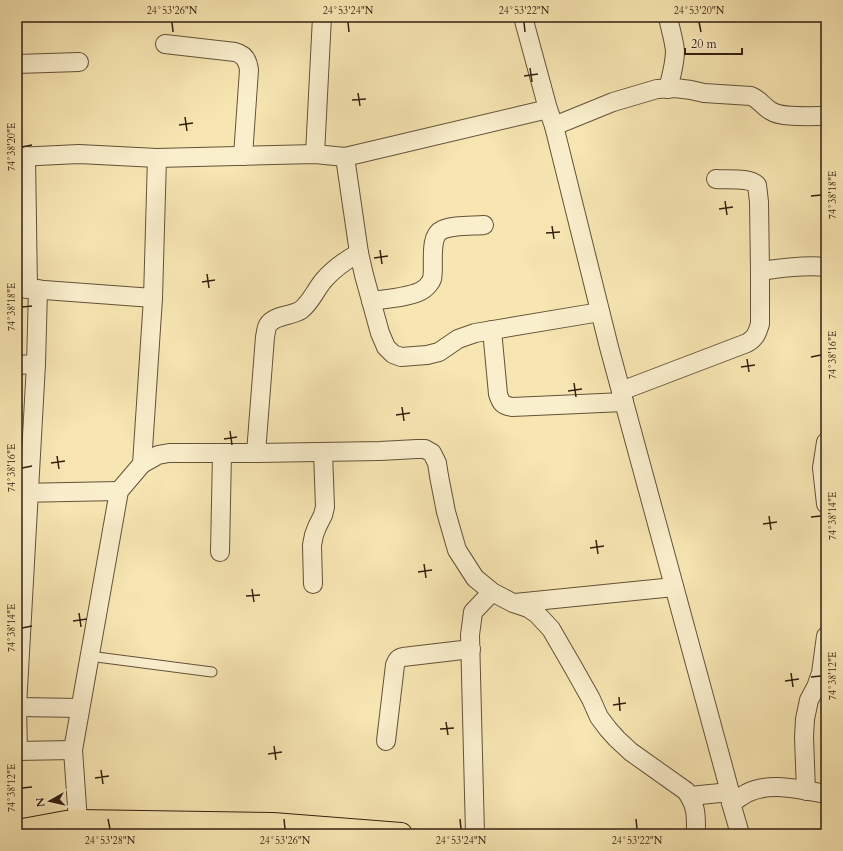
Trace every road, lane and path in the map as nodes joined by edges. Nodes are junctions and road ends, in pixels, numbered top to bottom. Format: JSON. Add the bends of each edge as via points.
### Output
{"nodes":[{"id":1,"x":322,"y":17,"type":"edge"},
{"id":2,"x":523,"y":17,"type":"edge"},
{"id":3,"x":668,"y":17,"type":"edge"},
{"id":4,"x":165,"y":44,"type":"dead end"},
{"id":5,"x":79,"y":62,"type":"dead end"},
{"id":6,"x":17,"y":64,"type":"edge"},
{"id":7,"x":668,"y":89,"type":"junction"},
{"id":8,"x":548,"y":109,"type":"junction"},
{"id":9,"x":826,"y":116,"type":"edge"},
{"id":10,"x":554,"y":126,"type":"junction"},
{"id":11,"x":315,"y":154,"type":"junction"},
{"id":12,"x":243,"y":156,"type":"junction"},
{"id":13,"x":21,"y":157,"type":"edge"},
{"id":14,"x":345,"y":157,"type":"junction"},
{"id":15,"x":157,"y":158,"type":"junction"},
{"id":16,"x":716,"y":179,"type":"dead end"},
{"id":17,"x":484,"y":225,"type":"dead end"},
{"id":18,"x":359,"y":253,"type":"junction"},
{"id":19,"x":826,"y":267,"type":"edge"},
{"id":20,"x":760,"y":271,"type":"junction"},
{"id":21,"x":28,"y":289,"type":"edge"},
{"id":22,"x":153,"y":298,"type":"junction"},
{"id":23,"x":371,"y":301,"type":"junction"},
{"id":24,"x":600,"y":312,"type":"junction"},
{"id":25,"x":492,"y":330,"type":"junction"},
{"id":26,"x":36,"y":364,"type":"junction"},
{"id":27,"x":17,"y":365,"type":"edge"},
{"id":28,"x":622,"y":397,"type":"junction"},
{"id":29,"x":826,"y":442,"type":"edge"},
{"id":30,"x":323,"y":452,"type":"junction"},
{"id":31,"x":222,"y":453,"type":"junction"},
{"id":32,"x":256,"y":453,"type":"junction"},
{"id":33,"x":142,"y":464,"type":"junction"},
{"id":34,"x":118,"y":491,"type":"junction"},
{"id":35,"x":23,"y":493,"type":"edge"},
{"id":36,"x":826,"y":504,"type":"edge"},
{"id":37,"x":220,"y":552,"type":"dead end"},
{"id":38,"x":313,"y":584,"type":"dead end"},
{"id":39,"x":674,"y":587,"type":"junction"},
{"id":40,"x":492,"y":592,"type":"junction"},
{"id":41,"x":513,"y":603,"type":"junction"},
{"id":42,"x":826,"y":636,"type":"edge"},
{"id":43,"x":470,"y":650,"type":"junction"},
{"id":44,"x":89,"y":656,"type":"junction"},
{"id":45,"x":212,"y":672,"type":"dead end"},
{"id":46,"x":17,"y":707,"type":"edge"},
{"id":47,"x":80,"y":708,"type":"junction"},
{"id":48,"x":386,"y":740,"type":"dead end"},
{"id":49,"x":73,"y":750,"type":"junction"},
{"id":50,"x":17,"y":751,"type":"edge"},
{"id":51,"x":806,"y":791,"type":"junction"},
{"id":52,"x":826,"y":794,"type":"edge"},
{"id":53,"x":690,"y":796,"type":"junction"},
{"id":54,"x":731,"y":798,"type":"junction"},
{"id":55,"x":78,"y":828,"type":"edge"},
{"id":56,"x":17,"y":831,"type":"edge"},
{"id":57,"x":401,"y":834,"type":"edge"},
{"id":58,"x":475,"y":834,"type":"edge"},
{"id":59,"x":696,"y":834,"type":"edge"},
{"id":60,"x":740,"y":834,"type":"edge"}],
"edges":[{"from":1,"to":11,"type":"street"},
{"from":2,"to":8,"type":"street"},
{"from":3,"to":7,"type":"street","via":[[675,52]]},
{"from":4,"to":12,"type":"street","via":[[235,52],[246,58],[249,70]]},
{"from":5,"to":6,"type":"street"},
{"from":7,"to":9,"type":"street","via":[[751,96],[780,115]]},
{"from":7,"to":10,"type":"street","via":[[657,89],[613,102]]},
{"from":8,"to":10,"type":"street"},
{"from":8,"to":14,"type":"street"},
{"from":10,"to":24,"type":"street"},
{"from":11,"to":12,"type":"street"},
{"from":11,"to":14,"type":"street"},
{"from":12,"to":15,"type":"street"},
{"from":13,"to":15,"type":"street","via":[[79,154]]},
{"from":13,"to":21,"type":"street"},
{"from":14,"to":18,"type":"street"},
{"from":15,"to":22,"type":"street"},
{"from":16,"to":20,"type":"street","via":[[748,180],[757,185]]},
{"from":17,"to":23,"type":"street","via":[[440,230],[434,244],[432,280],[426,288],[418,293]]},
{"from":18,"to":23,"type":"street"},
{"from":18,"to":32,"type":"street","via":[[336,269],[309,303],[299,311],[272,320],[268,325]]},
{"from":19,"to":20,"type":"street"},
{"from":20,"to":28,"type":"street","via":[[760,324],[753,339]]},
{"from":21,"to":22,"type":"street"},
{"from":21,"to":26,"type":"street"},
{"from":22,"to":33,"type":"street"},
{"from":23,"to":25,"type":"street","via":[[386,347],[393,354],[400,356],[439,352],[458,339]]},
{"from":24,"to":25,"type":"street"},
{"from":24,"to":28,"type":"street"},
{"from":25,"to":28,"type":"street","via":[[498,394],[500,402],[505,405],[512,407]]},
{"from":26,"to":27,"type":"street"},
{"from":26,"to":35,"type":"street"},
{"from":28,"to":39,"type":"street"},
{"from":29,"to":36,"type":"street","via":[[822,468]]},
{"from":30,"to":32,"type":"street"},
{"from":30,"to":38,"type":"street","via":[[325,507],[312,545]]},
{"from":30,"to":40,"type":"street","via":[[417,449],[432,453],[437,463],[446,512],[457,550],[475,578]]},
{"from":31,"to":32,"type":"street"},
{"from":31,"to":33,"type":"street","via":[[169,453],[158,455]]},
{"from":31,"to":37,"type":"street"},
{"from":33,"to":34,"type":"street"},
{"from":34,"to":35,"type":"street"},
{"from":34,"to":44,"type":"street"},
{"from":35,"to":46,"type":"street"},
{"from":39,"to":41,"type":"street"},
{"from":39,"to":54,"type":"street"},
{"from":40,"to":41,"type":"street"},
{"from":40,"to":43,"type":"street","via":[[473,612]]},
{"from":41,"to":53,"type":"street","via":[[537,614],[550,629],[599,716],[617,739]]},
{"from":42,"to":51,"type":"street","via":[[821,673],[809,700],[805,719]]},
{"from":43,"to":48,"type":"street","via":[[403,657],[397,660]]},
{"from":43,"to":58,"type":"street"},
{"from":44,"to":45,"type":"lane"},
{"from":44,"to":47,"type":"street"},
{"from":46,"to":47,"type":"street"},
{"from":46,"to":50,"type":"street"},
{"from":47,"to":49,"type":"street"},
{"from":49,"to":50,"type":"street"},
{"from":49,"to":55,"type":"street"},
{"from":51,"to":52,"type":"street"},
{"from":51,"to":54,"type":"street","via":[[770,787]]},
{"from":53,"to":54,"type":"street"},
{"from":53,"to":59,"type":"street","via":[[696,814]]},
{"from":54,"to":60,"type":"street"},
{"from":55,"to":56,"type":"main road","via":[[66,822]]},
{"from":55,"to":57,"type":"main road","via":[[273,824]]}]}
